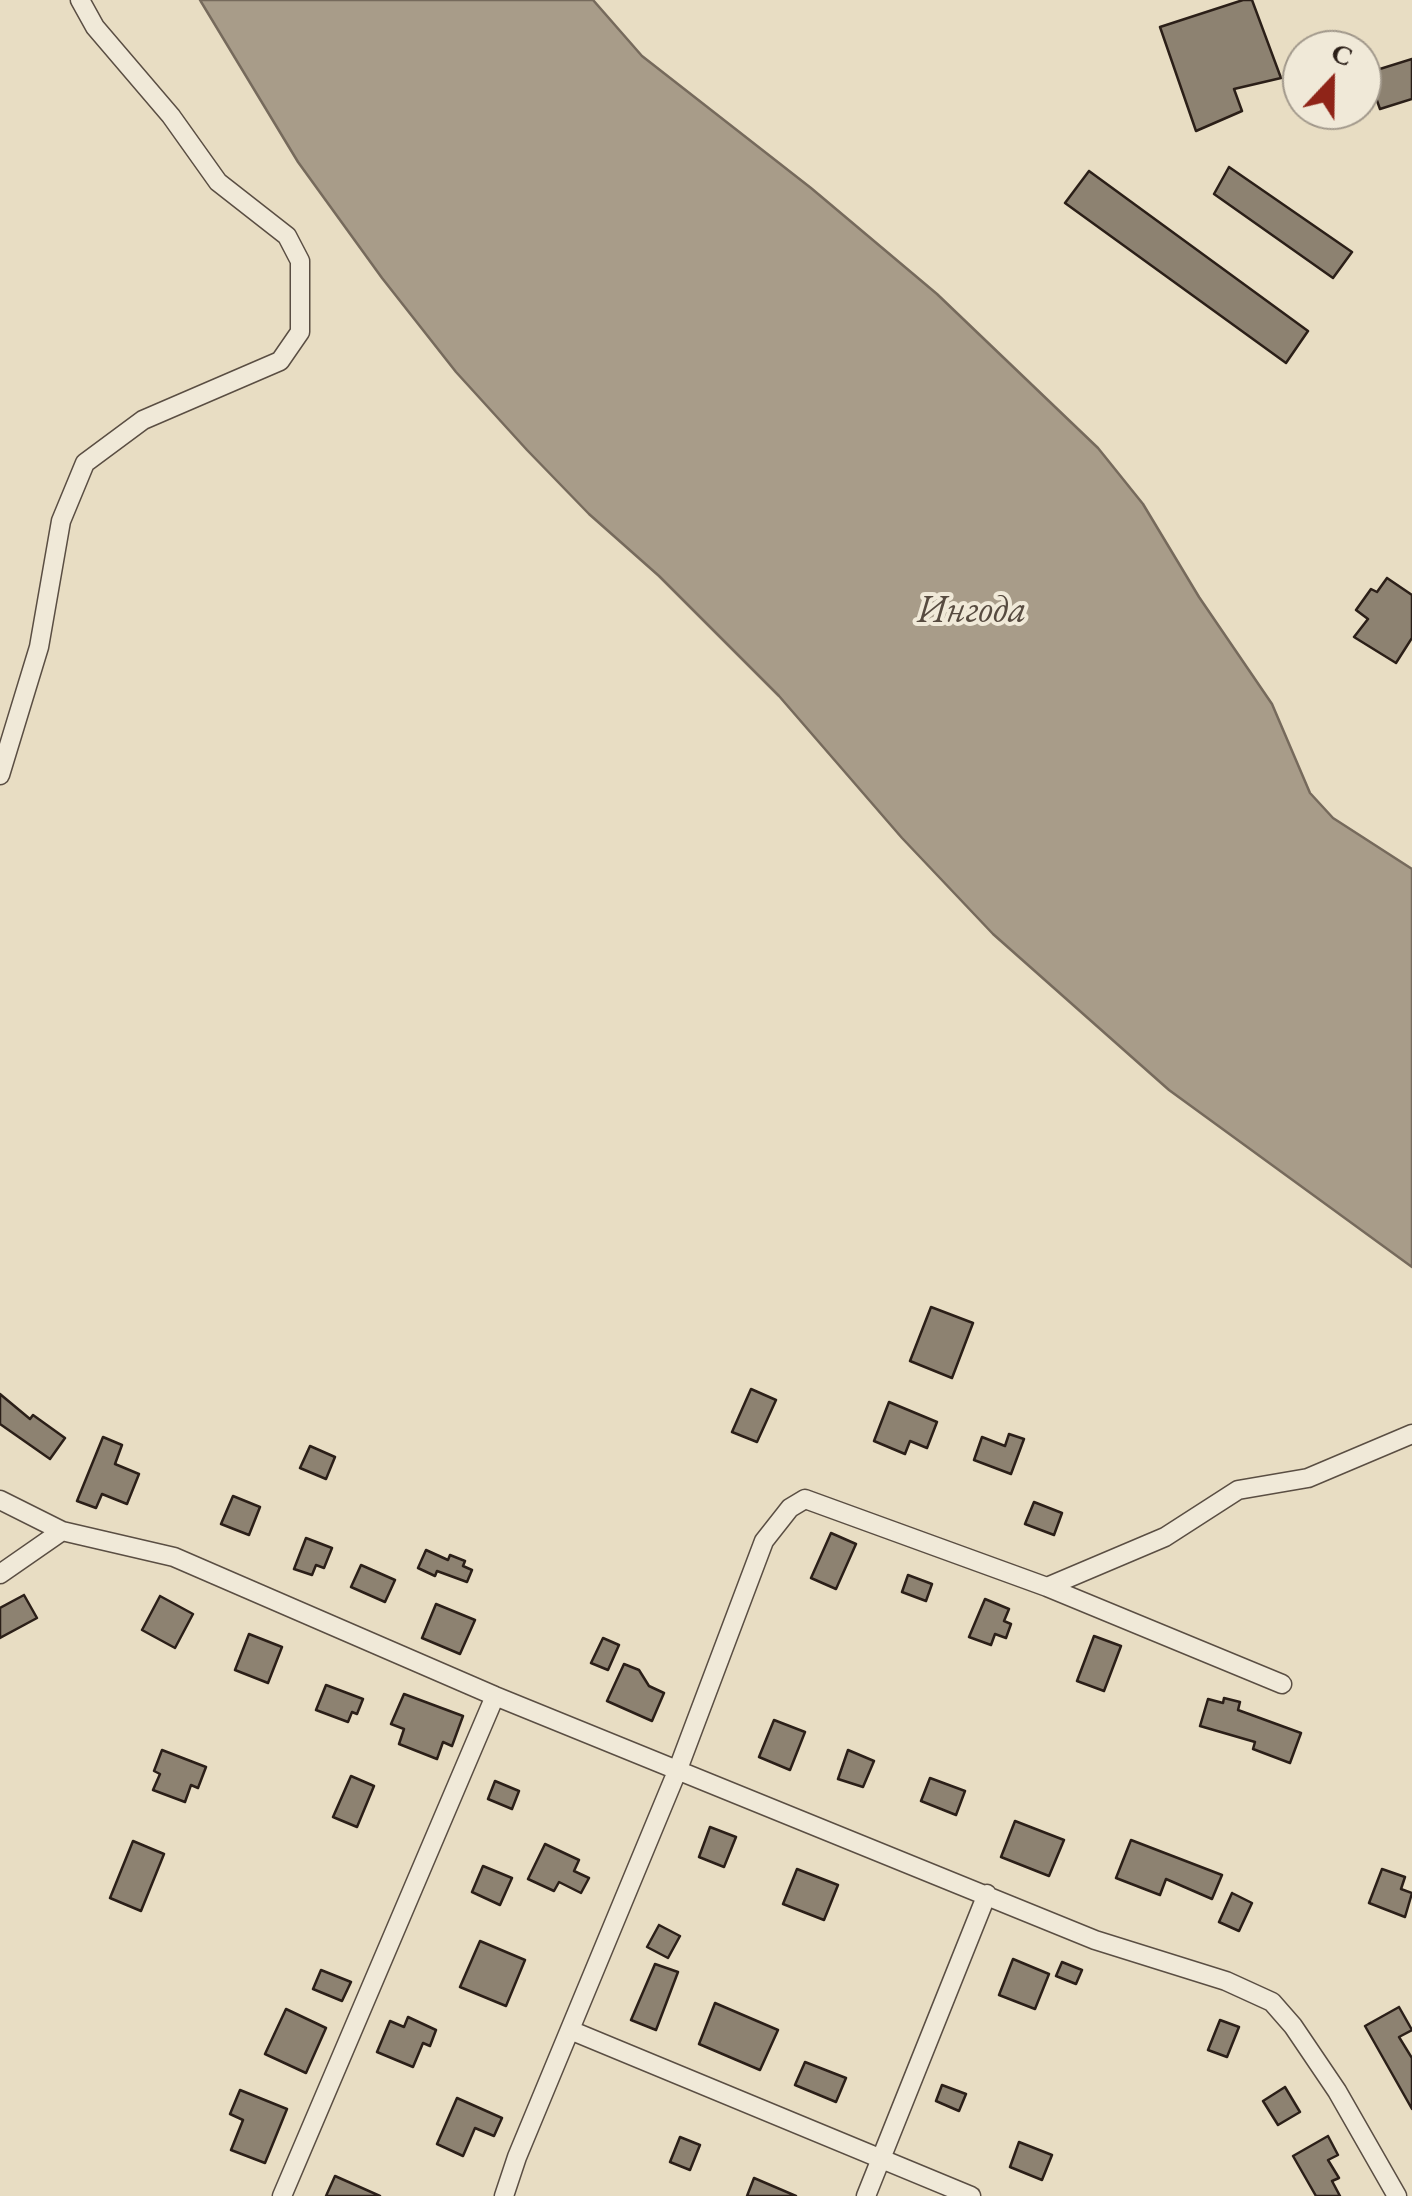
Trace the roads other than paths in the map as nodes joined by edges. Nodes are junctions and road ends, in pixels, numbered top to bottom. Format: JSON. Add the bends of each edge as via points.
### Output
{"nodes":[{"id":1,"x":80,"y":0,"type":"edge"},
{"id":2,"x":0,"y":775,"type":"edge"},
{"id":3,"x":1412,"y":1434,"type":"edge"},
{"id":4,"x":0,"y":1500,"type":"edge"},
{"id":5,"x":62,"y":1531,"type":"junction"},
{"id":6,"x":0,"y":1574,"type":"edge"},
{"id":7,"x":1046,"y":1587,"type":"junction"},
{"id":8,"x":1282,"y":1684,"type":"dead end"},
{"id":9,"x":495,"y":1696,"type":"junction"},
{"id":10,"x":678,"y":1769,"type":"junction"},
{"id":11,"x":987,"y":1894,"type":"junction"},
{"id":12,"x":570,"y":2030,"type":"junction"},
{"id":13,"x":882,"y":2158,"type":"junction"},
{"id":14,"x":282,"y":2196,"type":"edge"},
{"id":15,"x":504,"y":2196,"type":"edge"},
{"id":16,"x":866,"y":2196,"type":"edge"},
{"id":17,"x":971,"y":2196,"type":"edge"},
{"id":18,"x":1397,"y":2196,"type":"edge"}],
"edges":[{"from":1,"to":2,"type":"street","via":[[218,182],[287,236],[300,260],[300,332],[280,361],[143,420],[86,464],[61,521],[39,646]]},
{"from":3,"to":7,"type":"street","via":[[1308,1478],[1238,1490],[1165,1537]]},
{"from":4,"to":5,"type":"street"},
{"from":5,"to":6,"type":"street"},
{"from":5,"to":9,"type":"street","via":[[174,1557]]},
{"from":7,"to":8,"type":"street"},
{"from":7,"to":10,"type":"street","via":[[806,1498],[764,1541]]},
{"from":9,"to":10,"type":"street"},
{"from":9,"to":14,"type":"street"},
{"from":10,"to":11,"type":"street"},
{"from":10,"to":12,"type":"street"},
{"from":11,"to":13,"type":"street"},
{"from":11,"to":18,"type":"street","via":[[1272,2002],[1337,2091]]},
{"from":12,"to":13,"type":"street"},
{"from":12,"to":15,"type":"street"},
{"from":13,"to":16,"type":"street"},
{"from":13,"to":17,"type":"street"}]}
